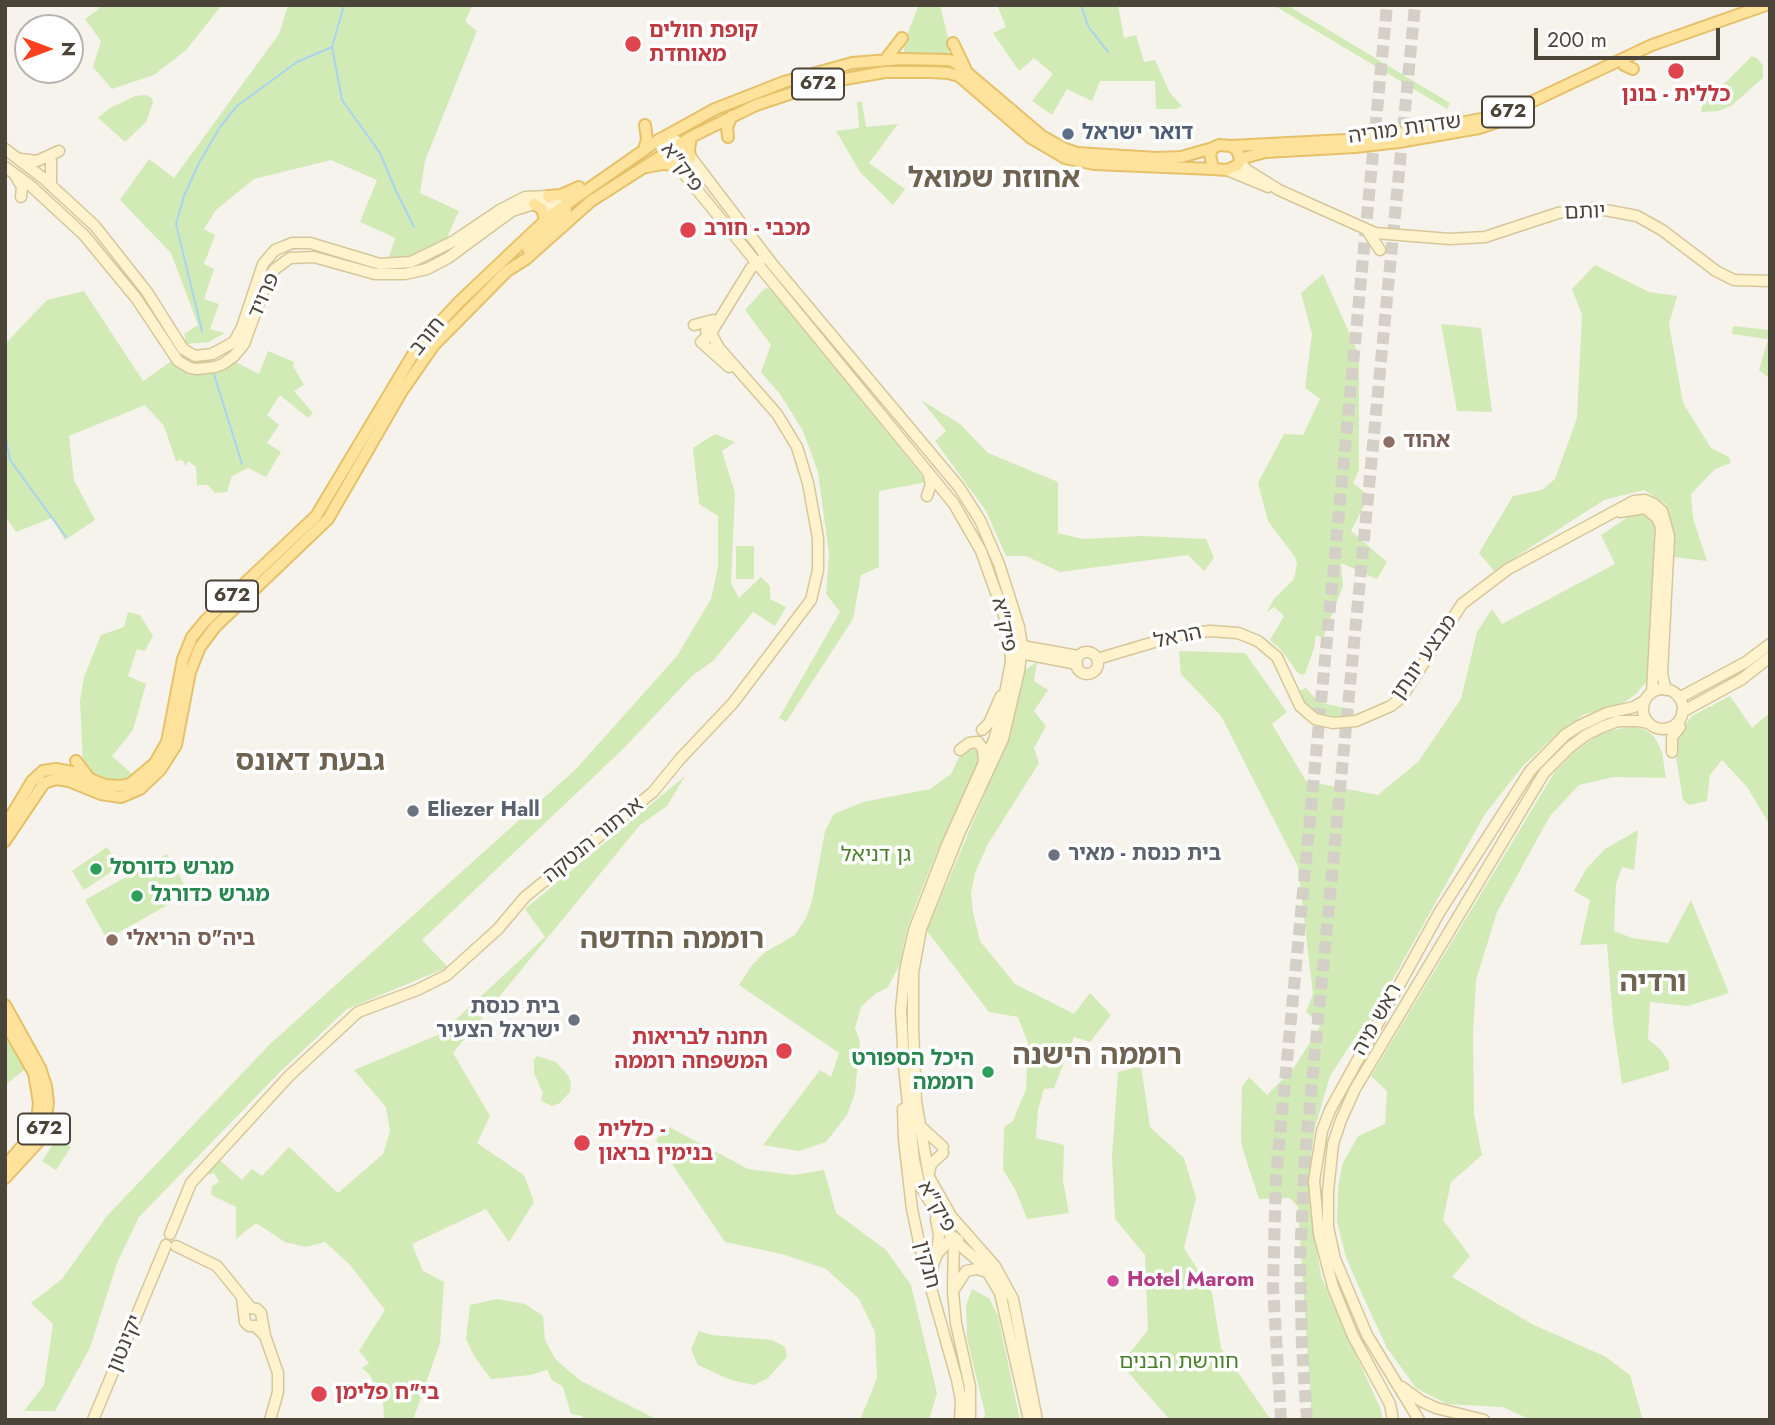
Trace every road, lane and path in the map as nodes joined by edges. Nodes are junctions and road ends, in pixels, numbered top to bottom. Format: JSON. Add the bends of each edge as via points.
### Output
{"nodes":[{"id":1,"x":1766,"y":5,"type":"edge"},
{"id":2,"x":1770,"y":12,"type":"edge"},
{"id":3,"x":902,"y":38,"type":"dead end"},
{"id":4,"x":953,"y":43,"type":"dead end"},
{"id":5,"x":885,"y":60,"type":"junction"},
{"id":6,"x":968,"y":73,"type":"junction"},
{"id":7,"x":706,"y":113,"type":"junction"},
{"id":8,"x":732,"y":116,"type":"junction"},
{"id":9,"x":645,"y":125,"type":"dead end"},
{"id":10,"x":691,"y":137,"type":"junction"},
{"id":11,"x":728,"y":137,"type":"dead end"},
{"id":12,"x":657,"y":141,"type":"junction"},
{"id":13,"x":677,"y":141,"type":"junction"},
{"id":14,"x":1231,"y":146,"type":"junction"},
{"id":15,"x":1213,"y":148,"type":"junction"},
{"id":16,"x":5,"y":149,"type":"edge"},
{"id":17,"x":59,"y":150,"type":"dead end"},
{"id":18,"x":645,"y":150,"type":"junction"},
{"id":19,"x":666,"y":152,"type":"junction"},
{"id":20,"x":17,"y":158,"type":"junction"},
{"id":21,"x":690,"y":158,"type":"junction"},
{"id":22,"x":1240,"y":160,"type":"junction"},
{"id":23,"x":51,"y":161,"type":"dead end"},
{"id":24,"x":677,"y":165,"type":"junction"},
{"id":25,"x":1213,"y":169,"type":"junction"},
{"id":26,"x":10,"y":170,"type":"edge"},
{"id":27,"x":638,"y":170,"type":"junction"},
{"id":28,"x":1227,"y":170,"type":"junction"},
{"id":29,"x":604,"y":176,"type":"junction"},
{"id":30,"x":51,"y":185,"type":"junction"},
{"id":31,"x":1279,"y":190,"type":"junction"},
{"id":32,"x":548,"y":196,"type":"junction"},
{"id":33,"x":21,"y":197,"type":"dead end"},
{"id":34,"x":534,"y":204,"type":"junction"},
{"id":35,"x":567,"y":209,"type":"junction"},
{"id":36,"x":545,"y":220,"type":"junction"},
{"id":37,"x":1350,"y":220,"type":"junction"},
{"id":38,"x":1367,"y":230,"type":"junction"},
{"id":39,"x":1384,"y":233,"type":"junction"},
{"id":40,"x":1380,"y":250,"type":"dead end"},
{"id":41,"x":767,"y":257,"type":"junction"},
{"id":42,"x":759,"y":265,"type":"junction"},
{"id":43,"x":769,"y":277,"type":"junction"},
{"id":44,"x":750,"y":278,"type":"junction"},
{"id":45,"x":1770,"y":281,"type":"edge"},
{"id":46,"x":741,"y":286,"type":"junction"},
{"id":47,"x":727,"y":305,"type":"junction"},
{"id":48,"x":713,"y":320,"type":"junction"},
{"id":49,"x":694,"y":325,"type":"dead end"},
{"id":50,"x":709,"y":332,"type":"junction"},
{"id":51,"x":744,"y":378,"type":"junction"},
{"id":52,"x":928,"y":471,"type":"junction"},
{"id":53,"x":927,"y":496,"type":"dead end"},
{"id":54,"x":1609,"y":514,"type":"junction"},
{"id":55,"x":1019,"y":627,"type":"junction"},
{"id":56,"x":1258,"y":641,"type":"joint"},
{"id":57,"x":212,"y":643,"type":"dead end"},
{"id":58,"x":1770,"y":644,"type":"edge"},
{"id":59,"x":1018,"y":650,"type":"junction"},
{"id":60,"x":1038,"y":653,"type":"junction"},
{"id":61,"x":1770,"y":657,"type":"edge"},
{"id":62,"x":1097,"y":659,"type":"junction"},
{"id":63,"x":1077,"y":660,"type":"junction"},
{"id":64,"x":193,"y":662,"type":"junction"},
{"id":65,"x":1019,"y":671,"type":"junction"},
{"id":66,"x":1008,"y":683,"type":"junction"},
{"id":67,"x":1666,"y":690,"type":"junction"},
{"id":68,"x":1653,"y":692,"type":"junction"},
{"id":69,"x":1679,"y":698,"type":"junction"},
{"id":70,"x":1644,"y":701,"type":"junction"},
{"id":71,"x":1685,"y":711,"type":"junction"},
{"id":72,"x":1648,"y":723,"type":"junction"},
{"id":73,"x":982,"y":730,"type":"dead end"},
{"id":74,"x":960,"y":750,"type":"dead end"},
{"id":75,"x":1672,"y":752,"type":"dead end"},
{"id":76,"x":984,"y":764,"type":"junction"},
{"id":77,"x":72,"y":771,"type":"junction"},
{"id":78,"x":5,"y":827,"type":"edge"},
{"id":79,"x":5,"y":841,"type":"edge"},
{"id":80,"x":903,"y":984,"type":"junction"},
{"id":81,"x":5,"y":1006,"type":"edge"},
{"id":82,"x":901,"y":1010,"type":"junction"},
{"id":83,"x":5,"y":1023,"type":"edge"},
{"id":84,"x":26,"y":1057,"type":"junction"},
{"id":85,"x":904,"y":1066,"type":"junction"},
{"id":86,"x":24,"y":1076,"type":"dead end"},
{"id":87,"x":919,"y":1126,"type":"junction"},
{"id":88,"x":5,"y":1166,"type":"edge"},
{"id":89,"x":929,"y":1177,"type":"junction"},
{"id":90,"x":5,"y":1178,"type":"edge"},
{"id":91,"x":936,"y":1215,"type":"junction"},
{"id":92,"x":951,"y":1216,"type":"junction"},
{"id":93,"x":954,"y":1240,"type":"junction"},
{"id":94,"x":173,"y":1241,"type":"junction"},
{"id":95,"x":981,"y":1249,"type":"junction"},
{"id":96,"x":937,"y":1254,"type":"junction"},
{"id":97,"x":988,"y":1272,"type":"junction"},
{"id":98,"x":953,"y":1292,"type":"junction"},
{"id":99,"x":933,"y":1294,"type":"junction"},
{"id":100,"x":248,"y":1310,"type":"junction"},
{"id":101,"x":258,"y":1324,"type":"junction"},
{"id":102,"x":1393,"y":1379,"type":"junction"},
{"id":103,"x":1390,"y":1404,"type":"junction"},
{"id":104,"x":93,"y":1420,"type":"edge"},
{"id":105,"x":270,"y":1420,"type":"edge"},
{"id":106,"x":960,"y":1420,"type":"edge"},
{"id":107,"x":970,"y":1420,"type":"edge"},
{"id":108,"x":1029,"y":1420,"type":"edge"},
{"id":109,"x":1037,"y":1420,"type":"edge"},
{"id":110,"x":1393,"y":1420,"type":"edge"},
{"id":111,"x":1400,"y":1420,"type":"edge"},
{"id":112,"x":1419,"y":1420,"type":"edge"},
{"id":113,"x":1485,"y":1420,"type":"edge"}],
"edges":[{"from":1,"to":14,"type":"main road","name":"שדרות מוריה","number":"672","via":[[1652,45],[1491,117],[1346,139]]},
{"from":2,"to":22,"type":"main road","name":"שדרות מוריה","number":"672","via":[[1677,42],[1534,108],[1479,128],[1355,147],[1265,152]]},
{"from":3,"to":5,"type":"main road"},
{"from":4,"to":6,"type":"main road"},
{"from":5,"to":6,"type":"main road","name":"חורב","number":"672","via":[[949,60]]},
{"from":5,"to":7,"type":"main road","name":"חורב","number":"672","via":[[808,74]]},
{"from":6,"to":15,"type":"main road","number":"672","via":[[1042,136],[1077,153],[1171,158]]},
{"from":7,"to":12,"type":"main road","name":"חורב","number":"672"},
{"from":7,"to":13,"type":"main road"},
{"from":8,"to":10,"type":"main road","name":"חורב","number":"672"},
{"from":8,"to":11,"type":"main road"},
{"from":8,"to":25,"type":"main road","name":"חורב","number":"672","via":[[822,83],[885,72],[948,73],[959,76],[1031,138],[1065,158],[1094,164]]},
{"from":9,"to":18,"type":"main road"},
{"from":10,"to":13,"type":"main road","name":"חורב","number":"672"},
{"from":10,"to":21,"type":"main road"},
{"from":12,"to":13,"type":"street","name":"פיק\"א"},
{"from":12,"to":18,"type":"main road","name":"חורב","number":"672"},
{"from":12,"to":19,"type":"street","name":"פיק\"א"},
{"from":13,"to":19,"type":"main road","name":"חורב","number":"672"},
{"from":13,"to":21,"type":"street","name":"פיק\"א"},
{"from":14,"to":15,"type":"main road","number":"672"},
{"from":14,"to":22,"type":"main road"},
{"from":15,"to":25,"type":"main road","via":[[1209,158]]},
{"from":16,"to":20,"type":"street","name":"פרויד"},
{"from":17,"to":20,"type":"street","via":[[37,161]]},
{"from":18,"to":29,"type":"main road","name":"חורב","number":"672"},
{"from":19,"to":24,"type":"street","name":"פיק\"א"},
{"from":19,"to":27,"type":"main road","name":"חורב","number":"672"},
{"from":20,"to":30,"type":"street","name":"פרויד"},
{"from":21,"to":41,"type":"street","name":"פיק\"א"},
{"from":22,"to":28,"type":"main road","number":"672"},
{"from":22,"to":31,"type":"street","name":"יותם","via":[[1247,170]]},
{"from":23,"to":30,"type":"street"},
{"from":24,"to":27,"type":"main road","via":[[657,164]]},
{"from":24,"to":42,"type":"street","name":"פיק\"א"},
{"from":25,"to":28,"type":"main road","number":"672"},
{"from":26,"to":33,"type":"street","via":[[22,187]]},
{"from":26,"to":34,"type":"street","name":"פרויד","via":[[84,235],[178,361],[197,369],[223,363],[244,344],[268,278],[290,258],[314,257],[374,274],[415,272],[448,258],[512,211]]},
{"from":27,"to":35,"type":"main road","name":"חורב","number":"672"},
{"from":28,"to":31,"type":"street","name":"יותם"},
{"from":29,"to":32,"type":"main road","via":[[565,194]]},
{"from":29,"to":35,"type":"main road","name":"חורב","number":"672"},
{"from":30,"to":32,"type":"street","name":"פרויד","via":[[95,226],[147,292],[183,349],[202,356],[234,342],[263,264],[275,250],[292,243],[310,243],[380,264],[411,262],[454,241],[511,203]]},
{"from":31,"to":37,"type":"street","name":"יותם"},
{"from":32,"to":35,"type":"street","via":[[559,199]]},
{"from":34,"to":35,"type":"street"},
{"from":34,"to":36,"type":"main road"},
{"from":35,"to":36,"type":"main road","name":"חורב","number":"672"},
{"from":35,"to":64,"type":"main road","name":"חורב","number":"672","via":[[446,332],[393,405],[328,519],[215,627]]},
{"from":36,"to":77,"type":"main road","name":"חורב","number":"672","via":[[418,346],[316,516],[192,637],[183,659],[167,742],[155,762],[125,786],[94,781]]},
{"from":37,"to":38,"type":"street","name":"יותם"},
{"from":37,"to":39,"type":"street","name":"יותם"},
{"from":38,"to":39,"type":"street","name":"יותם"},
{"from":38,"to":40,"type":"street"},
{"from":39,"to":45,"type":"street","name":"יותם","via":[[1485,237],[1558,213],[1594,208],[1637,216],[1734,280]]},
{"from":41,"to":42,"type":"street"},
{"from":41,"to":55,"type":"street","name":"פיק\"א","via":[[959,487],[999,564]]},
{"from":42,"to":43,"type":"street","name":"פיק\"א"},
{"from":42,"to":44,"type":"street"},
{"from":42,"to":46,"type":"street"},
{"from":43,"to":44,"type":"street"},
{"from":43,"to":52,"type":"street","name":"פיק\"א"},
{"from":44,"to":46,"type":"street"},
{"from":46,"to":47,"type":"street"},
{"from":47,"to":48,"type":"street"},
{"from":47,"to":50,"type":"street"},
{"from":48,"to":49,"type":"street"},
{"from":48,"to":50,"type":"street"},
{"from":50,"to":51,"type":"street","name":"ארתור הנטקה"},
{"from":50,"to":51,"type":"street","name":"ארתור הנטקה","via":[[701,342]]},
{"from":51,"to":94,"type":"street","name":"ארתור הנטקה","via":[[777,414],[797,447],[818,538],[818,570],[811,600],[740,694],[653,792],[525,897],[498,929],[447,975],[358,1012],[289,1076],[191,1183],[177,1215]]},
{"from":52,"to":53,"type":"street","via":[[931,484]]},
{"from":52,"to":59,"type":"street","name":"פיק\"א","via":[[981,551]]},
{"from":54,"to":56,"type":"street","name":"מבצע יונתן","via":[[1508,569],[1462,604],[1401,698],[1371,716],[1346,723],[1315,719],[1300,706],[1277,657]]},
{"from":54,"to":67,"type":"street","name":"מבצע יונתן","via":[[1645,500],[1662,511],[1667,521],[1662,674]]},
{"from":54,"to":68,"type":"street","name":"מבצע יונתן","via":[[1645,508],[1661,527]]},
{"from":55,"to":59,"type":"street","name":"פיק\"א"},
{"from":55,"to":60,"type":"street"},
{"from":56,"to":62,"type":"street","name":"הראל","via":[[1238,633],[1210,631],[1166,638]]},
{"from":57,"to":64,"type":"main road"},
{"from":58,"to":69,"type":"street"},
{"from":59,"to":60,"type":"street"},
{"from":59,"to":65,"type":"street","name":"פיק\"א"},
{"from":59,"to":66,"type":"street","name":"פיק\"א"},
{"from":60,"to":63,"type":"street"},
{"from":60,"to":65,"type":"street"},
{"from":61,"to":71,"type":"street","via":[[1742,679]]},
{"from":62,"to":63,"type":"street","via":[[1090,652]]},
{"from":62,"to":63,"type":"street","via":[[1097,667],[1090,673],[1081,672]]},
{"from":64,"to":77,"type":"main road","name":"חורב","number":"672","via":[[176,745],[149,781],[121,797],[101,794]]},
{"from":65,"to":87,"type":"street","name":"פיק\"א","via":[[1003,739],[959,834],[917,947],[912,1027]]},
{"from":66,"to":73,"type":"street"},
{"from":66,"to":76,"type":"street","name":"פיק\"א"},
{"from":67,"to":68,"type":"street"},
{"from":67,"to":69,"type":"street"},
{"from":68,"to":70,"type":"street"},
{"from":69,"to":71,"type":"street"},
{"from":70,"to":72,"type":"street"},
{"from":70,"to":103,"type":"street","name":"ראש מיה","via":[[1579,726],[1530,771],[1438,912],[1322,1131],[1314,1181],[1319,1234],[1343,1312]]},
{"from":71,"to":72,"type":"street","via":[[1670,729],[1660,730]]},
{"from":71,"to":75,"type":"street","via":[[1684,723],[1672,737]]},
{"from":72,"to":102,"type":"street","name":"ראש מיה","via":[[1618,722],[1602,727],[1570,747],[1544,773],[1340,1120],[1328,1191],[1328,1227],[1349,1296]]},
{"from":74,"to":76,"type":"street","via":[[978,743]]},
{"from":76,"to":80,"type":"street","name":"פיק\"א","via":[[914,930]]},
{"from":77,"to":78,"type":"main road","number":"672","via":[[49,769],[37,775]]},
{"from":77,"to":79,"type":"main road","via":[[44,783]]},
{"from":80,"to":82,"type":"street","name":"פיק\"א"},
{"from":80,"to":82,"type":"street","via":[[891,998]]},
{"from":81,"to":90,"type":"main road","number":"672","via":[[40,1068],[48,1103],[38,1142]]},
{"from":82,"to":85,"type":"street","name":"פיק\"א"},
{"from":83,"to":84,"type":"main road","number":"672"},
{"from":84,"to":86,"type":"main road"},
{"from":84,"to":88,"type":"main road","number":"672","via":[[37,1082],[37,1120],[30,1137]]},
{"from":85,"to":91,"type":"street","name":"פיק\"א","via":[[916,1168]]},
{"from":85,"to":99,"type":"street","name":"חנקין","via":[[904,1139],[912,1209]]},
{"from":87,"to":89,"type":"street","name":"פיק\"א"},
{"from":87,"to":89,"type":"street","via":[[943,1150],[930,1164]]},
{"from":89,"to":92,"type":"street","name":"פיק\"א"},
{"from":91,"to":93,"type":"street","name":"פיק\"א"},
{"from":91,"to":96,"type":"street"},
{"from":92,"to":93,"type":"street","name":"חנקין"},
{"from":92,"to":95,"type":"street","name":"פיק\"א"},
{"from":93,"to":95,"type":"street"},
{"from":93,"to":96,"type":"street"},
{"from":93,"to":97,"type":"street","name":"פיק\"א"},
{"from":93,"to":98,"type":"street","name":"חנקין"},
{"from":94,"to":100,"type":"street","via":[[216,1266]]},
{"from":94,"to":104,"type":"street","name":"יקינטון","via":[[156,1267]]},
{"from":95,"to":109,"type":"street","name":"פיק\"א","via":[[1013,1299]]},
{"from":96,"to":99,"type":"street","via":[[932,1268]]},
{"from":97,"to":98,"type":"street","via":[[966,1272]]},
{"from":97,"to":108,"type":"street","name":"פיק\"א","via":[[1004,1306]]},
{"from":98,"to":107,"type":"street","name":"חנקין","via":[[970,1387]]},
{"from":99,"to":106,"type":"street","name":"חנקין","via":[[957,1380]]},
{"from":100,"to":101,"type":"street","via":[[261,1313]]},
{"from":100,"to":101,"type":"street","via":[[245,1322]]},
{"from":101,"to":105,"type":"street","via":[[279,1382]]},
{"from":102,"to":112,"type":"street","name":"ראש מיה"},
{"from":102,"to":113,"type":"street","via":[[1436,1408]]},
{"from":103,"to":110,"type":"street","name":"ראש מיה"},
{"from":103,"to":111,"type":"street"}]}
